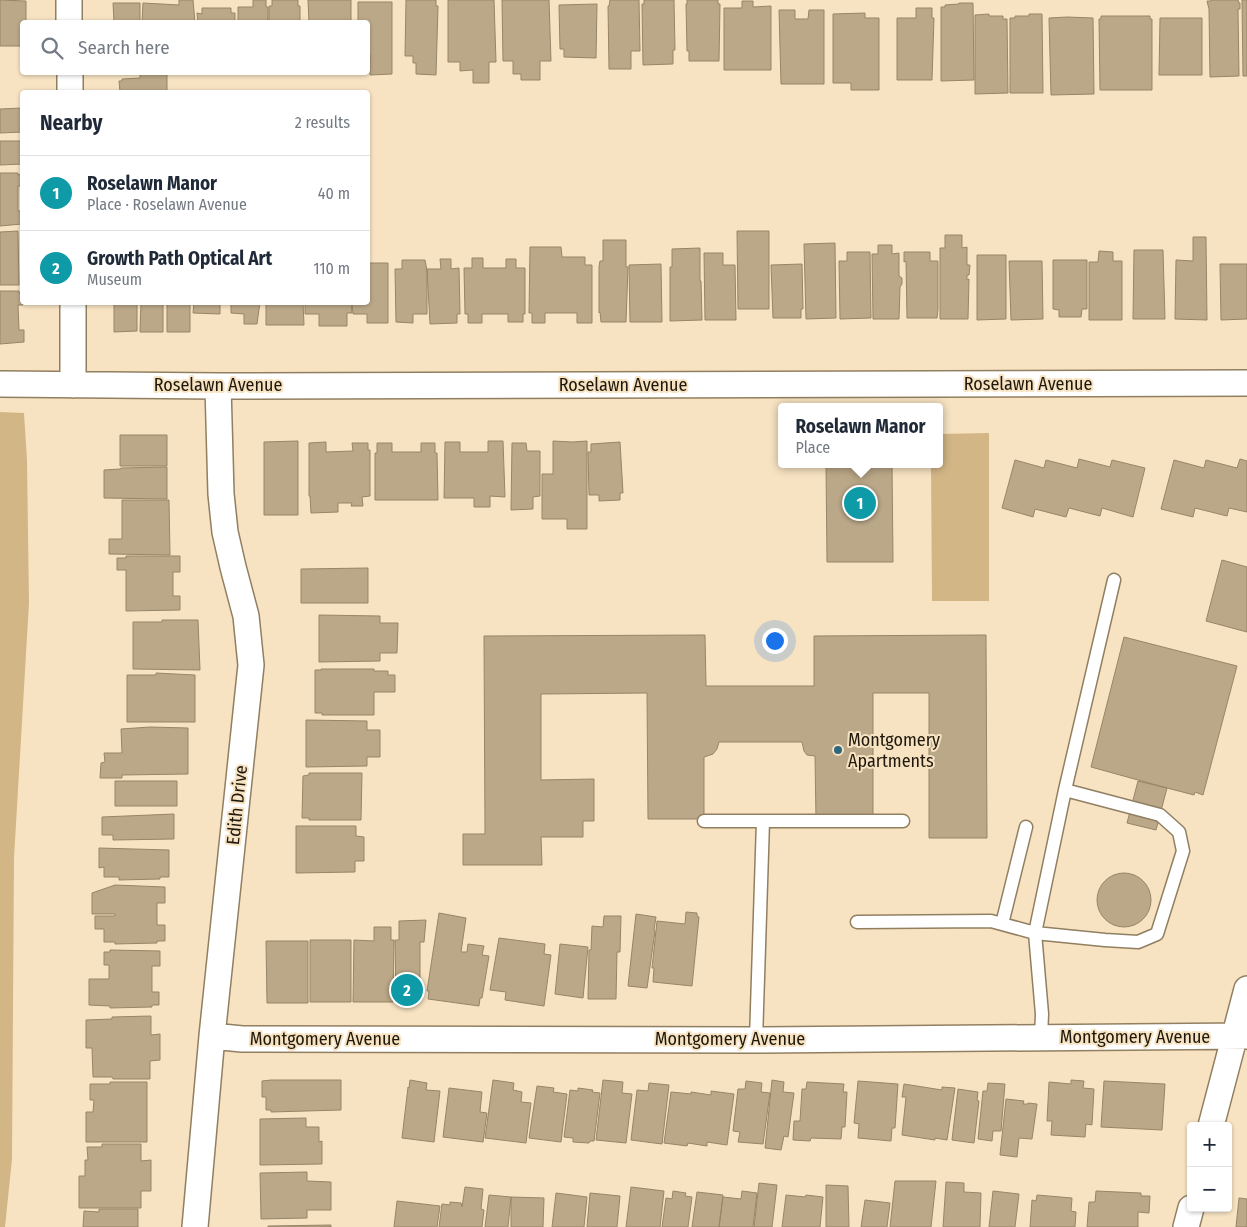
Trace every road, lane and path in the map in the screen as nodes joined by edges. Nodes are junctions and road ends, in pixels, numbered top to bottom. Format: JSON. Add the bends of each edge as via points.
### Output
{"nodes":[{"id":1,"x":69,"y":0,"type":"edge"},
{"id":2,"x":69,"y":20,"type":"edge"},
{"id":3,"x":70,"y":75,"type":"edge"},
{"id":4,"x":70,"y":90,"type":"edge"},
{"id":5,"x":73,"y":305,"type":"edge"},
{"id":6,"x":1247,"y":383,"type":"edge"},
{"id":7,"x":0,"y":384,"type":"edge"},
{"id":8,"x":73,"y":385,"type":"junction"},
{"id":9,"x":218,"y":386,"type":"junction"},
{"id":10,"x":1114,"y":580,"type":"dead end"},
{"id":11,"x":1065,"y":790,"type":"junction"},
{"id":12,"x":704,"y":821,"type":"dead end"},
{"id":13,"x":763,"y":821,"type":"junction"},
{"id":14,"x":903,"y":821,"type":"dead end"},
{"id":15,"x":1026,"y":827,"type":"dead end"},
{"id":16,"x":856,"y":922,"type":"dead end"},
{"id":17,"x":1002,"y":924,"type":"junction"},
{"id":18,"x":1035,"y":933,"type":"junction"},
{"id":19,"x":1247,"y":989,"type":"edge"},
{"id":20,"x":212,"y":1036,"type":"junction"},
{"id":21,"x":1241,"y":1036,"type":"edge"},
{"id":22,"x":1041,"y":1037,"type":"junction"},
{"id":23,"x":756,"y":1040,"type":"junction"},
{"id":24,"x":1212,"y":1122,"type":"edge"},
{"id":25,"x":1190,"y":1212,"type":"edge"},
{"id":26,"x":195,"y":1227,"type":"edge"},
{"id":27,"x":1186,"y":1227,"type":"edge"}],
"edges":[{"from":1,"to":2,"type":"street"},
{"from":3,"to":4,"type":"street"},
{"from":5,"to":8,"type":"street"},
{"from":6,"to":9,"type":"street","name":"Roselawn Avenue"},
{"from":7,"to":8,"type":"street","name":"Roselawn Avenue"},
{"from":8,"to":9,"type":"street","name":"Roselawn Avenue"},
{"from":9,"to":20,"type":"street","name":"Edith Drive","via":[[225,532],[246,616],[251,665]]},
{"from":10,"to":11,"type":"lane"},
{"from":11,"to":18,"type":"lane"},
{"from":11,"to":18,"type":"lane","via":[[1160,815],[1179,832],[1183,851],[1157,934],[1138,942]]},
{"from":12,"to":13,"type":"lane"},
{"from":13,"to":14,"type":"lane"},
{"from":13,"to":23,"type":"lane"},
{"from":15,"to":17,"type":"lane"},
{"from":16,"to":17,"type":"lane","via":[[992,921]]},
{"from":17,"to":18,"type":"lane"},
{"from":18,"to":22,"type":"lane"},
{"from":19,"to":21,"type":"street"},
{"from":20,"to":23,"type":"street","name":"Montgomery Avenue","via":[[242,1039]]},
{"from":20,"to":26,"type":"street","name":"Edith Drive"},
{"from":21,"to":22,"type":"street","name":"Montgomery Avenue"},
{"from":21,"to":24,"type":"street"},
{"from":22,"to":23,"type":"street","name":"Montgomery Avenue"},
{"from":25,"to":27,"type":"street"}]}
